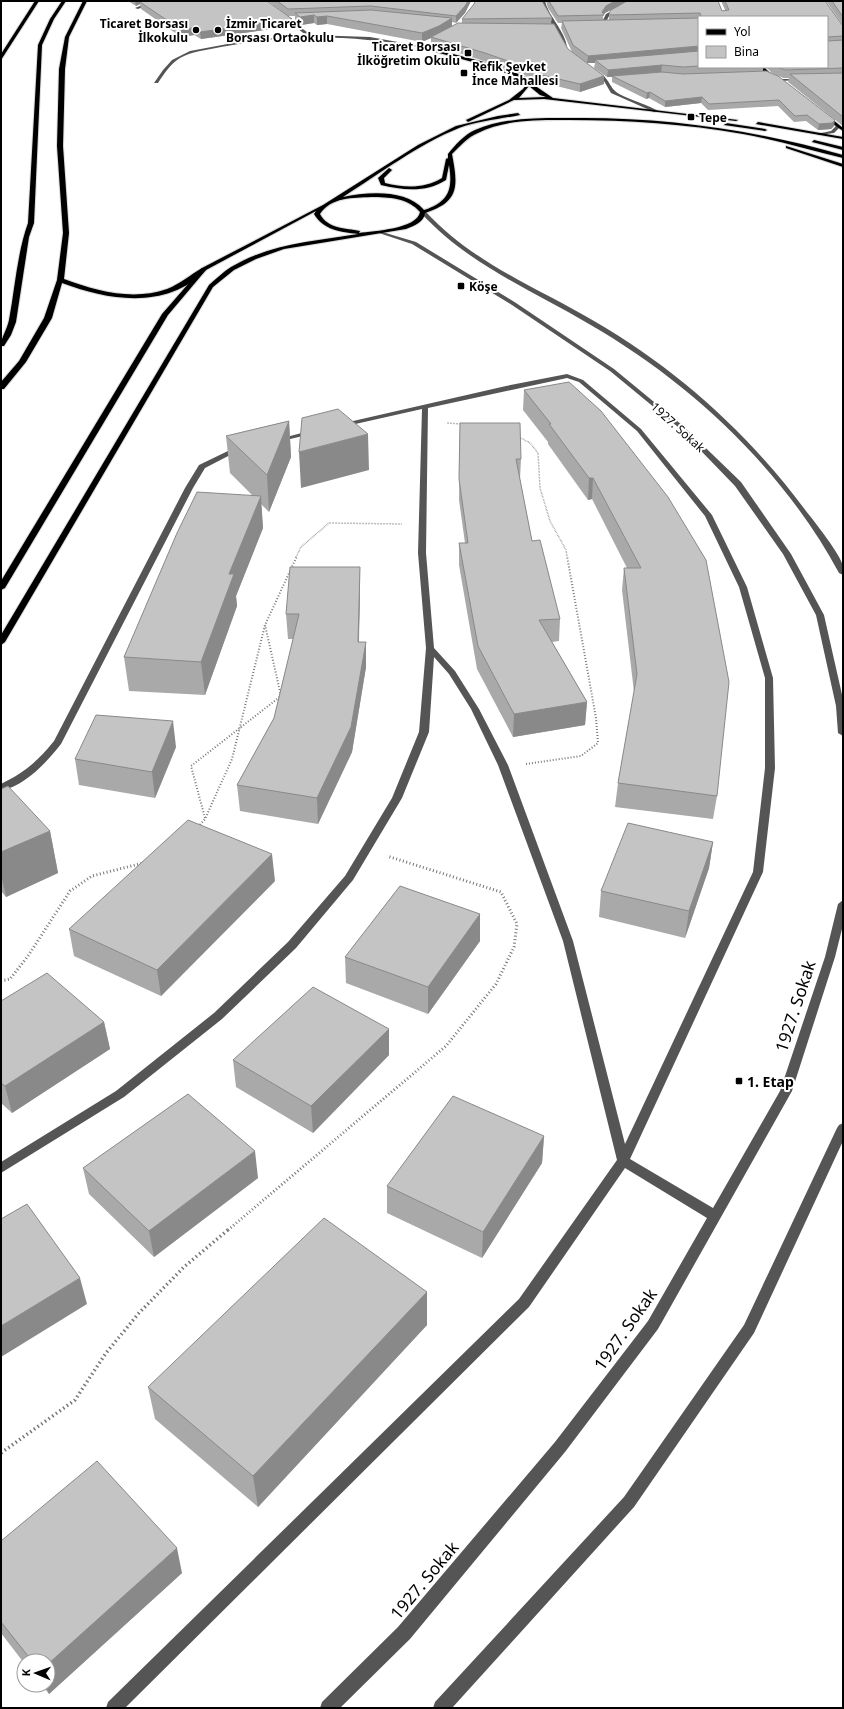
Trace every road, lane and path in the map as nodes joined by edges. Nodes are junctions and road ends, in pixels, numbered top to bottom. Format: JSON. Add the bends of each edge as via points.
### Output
{"nodes":[{"id":1,"x":38,"y":1,"type":"edge"},
{"id":2,"x":64,"y":1,"type":"edge"},
{"id":3,"x":85,"y":1,"type":"edge"},
{"id":4,"x":155,"y":1,"type":"edge"},
{"id":5,"x":263,"y":1,"type":"edge"},
{"id":6,"x":542,"y":1,"type":"edge"},
{"id":7,"x":634,"y":1,"type":"edge"},
{"id":8,"x":137,"y":8,"type":"dead end"},
{"id":9,"x":287,"y":18,"type":"junction"},
{"id":10,"x":294,"y":18,"type":"edge"},
{"id":11,"x":602,"y":25,"type":"edge"},
{"id":12,"x":609,"y":25,"type":"junction"},
{"id":13,"x":617,"y":25,"type":"edge"},
{"id":14,"x":564,"y":26,"type":"edge"},
{"id":15,"x":557,"y":27,"type":"junction"},
{"id":16,"x":549,"y":28,"type":"edge"},
{"id":17,"x":310,"y":36,"type":"junction"},
{"id":18,"x":428,"y":42,"type":"edge"},
{"id":19,"x":418,"y":46,"type":"junction"},
{"id":20,"x":570,"y":54,"type":"edge"},
{"id":21,"x":1,"y":58,"type":"edge"},
{"id":22,"x":587,"y":66,"type":"edge"},
{"id":23,"x":763,"y":68,"type":"edge"},
{"id":24,"x":761,"y":75,"type":"edge"},
{"id":25,"x":769,"y":75,"type":"junction"},
{"id":26,"x":614,"y":79,"type":"edge"},
{"id":27,"x":810,"y":79,"type":"edge"},
{"id":28,"x":606,"y":80,"type":"junction"},
{"id":29,"x":780,"y":80,"type":"junction"},
{"id":30,"x":156,"y":82,"type":"dead end"},
{"id":31,"x":529,"y":84,"type":"junction"},
{"id":32,"x":786,"y":85,"type":"edge"},
{"id":33,"x":515,"y":99,"type":"junction"},
{"id":34,"x":566,"y":101,"type":"junction"},
{"id":35,"x":597,"y":105,"type":"junction"},
{"id":36,"x":656,"y":111,"type":"junction"},
{"id":37,"x":603,"y":113,"type":"dead end"},
{"id":38,"x":821,"y":113,"type":"edge"},
{"id":39,"x":526,"y":114,"type":"junction"},
{"id":40,"x":648,"y":115,"type":"junction"},
{"id":41,"x":553,"y":119,"type":"junction"},
{"id":42,"x":458,"y":127,"type":"junction"},
{"id":43,"x":841,"y":129,"type":"edge"},
{"id":44,"x":779,"y":133,"type":"dead end"},
{"id":45,"x":819,"y":134,"type":"junction"},
{"id":46,"x":766,"y":137,"type":"junction"},
{"id":47,"x":843,"y":138,"type":"edge"},
{"id":48,"x":805,"y":139,"type":"dead end"},
{"id":49,"x":843,"y":149,"type":"edge"},
{"id":50,"x":450,"y":154,"type":"junction"},
{"id":51,"x":843,"y":157,"type":"edge"},
{"id":52,"x":397,"y":161,"type":"junction"},
{"id":53,"x":843,"y":166,"type":"edge"},
{"id":54,"x":328,"y":203,"type":"junction"},
{"id":55,"x":423,"y":212,"type":"junction"},
{"id":56,"x":381,"y":232,"type":"junction"},
{"id":57,"x":204,"y":269,"type":"junction"},
{"id":58,"x":60,"y":280,"type":"junction"},
{"id":59,"x":1,"y":344,"type":"edge"},
{"id":60,"x":1,"y":387,"type":"edge"},
{"id":61,"x":425,"y":406,"type":"junction"},
{"id":62,"x":425,"y":422,"type":"junction"},
{"id":63,"x":467,"y":424,"type":"edge"},
{"id":64,"x":518,"y":437,"type":"edge"},
{"id":65,"x":271,"y":442,"type":"edge"},
{"id":66,"x":248,"y":447,"type":"edge"},
{"id":67,"x":423,"y":525,"type":"junction"},
{"id":68,"x":843,"y":573,"type":"edge"},
{"id":69,"x":1,"y":588,"type":"edge"},
{"id":70,"x":265,"y":625,"type":"junction"},
{"id":71,"x":1,"y":642,"type":"edge"},
{"id":72,"x":430,"y":648,"type":"junction"},
{"id":73,"x":239,"y":729,"type":"junction"},
{"id":74,"x":843,"y":733,"type":"edge"},
{"id":75,"x":503,"y":765,"type":"junction"},
{"id":76,"x":1,"y":788,"type":"edge"},
{"id":77,"x":205,"y":819,"type":"junction"},
{"id":78,"x":196,"y":829,"type":"edge"},
{"id":79,"x":365,"y":850,"type":"junction"},
{"id":80,"x":150,"y":861,"type":"edge"},
{"id":81,"x":843,"y":904,"type":"edge"},
{"id":82,"x":1,"y":981,"type":"edge"},
{"id":83,"x":843,"y":1128,"type":"edge"},
{"id":84,"x":623,"y":1161,"type":"junction"},
{"id":85,"x":1,"y":1168,"type":"edge"},
{"id":86,"x":716,"y":1216,"type":"junction"},
{"id":87,"x":1,"y":1453,"type":"edge"},
{"id":88,"x":114,"y":1708,"type":"edge"},
{"id":89,"x":328,"y":1708,"type":"edge"},
{"id":90,"x":441,"y":1708,"type":"edge"}],
"edges":[{"from":1,"to":21,"type":"highway"},
{"from":2,"to":59,"type":"highway","via":[[52,19],[40,46],[31,223],[26,237],[12,322]]},
{"from":3,"to":58,"type":"highway","via":[[67,37],[62,69],[60,146],[66,233]]},
{"from":4,"to":8,"type":"street"},
{"from":5,"to":9,"type":"street"},
{"from":6,"to":15,"type":"street"},
{"from":7,"to":12,"type":"street","via":[[607,15],[605,20]]},
{"from":9,"to":10,"type":"street"},
{"from":9,"to":17,"type":"street"},
{"from":11,"to":12,"type":"street"},
{"from":12,"to":13,"type":"street"},
{"from":14,"to":15,"type":"street"},
{"from":15,"to":16,"type":"street"},
{"from":15,"to":20,"type":"street"},
{"from":17,"to":19,"type":"street","via":[[349,36]]},
{"from":17,"to":30,"type":"street","via":[[245,41],[202,49],[180,56]]},
{"from":18,"to":19,"type":"main road"},
{"from":19,"to":31,"type":"main road","via":[[520,75],[528,79]]},
{"from":22,"to":28,"type":"street"},
{"from":23,"to":25,"type":"main road"},
{"from":24,"to":25,"type":"street"},
{"from":25,"to":29,"type":"main road"},
{"from":26,"to":28,"type":"street"},
{"from":27,"to":29,"type":"street"},
{"from":28,"to":36,"type":"street","via":[[613,92]]},
{"from":29,"to":32,"type":"main road"},
{"from":31,"to":33,"type":"main road"},
{"from":31,"to":34,"type":"main road","via":[[542,94]]},
{"from":33,"to":34,"type":"main road","via":[[544,98]]},
{"from":33,"to":39,"type":"main road","via":[[514,107]]},
{"from":33,"to":42,"type":"main road"},
{"from":34,"to":35,"type":"main road"},
{"from":35,"to":36,"type":"main road"},
{"from":35,"to":40,"type":"main road"},
{"from":36,"to":45,"type":"main road","via":[[720,117]]},
{"from":37,"to":40,"type":"main road"},
{"from":38,"to":43,"type":"main road"},
{"from":39,"to":41,"type":"main road"},
{"from":39,"to":42,"type":"main road","via":[[498,117]]},
{"from":40,"to":44,"type":"main road"},
{"from":41,"to":46,"type":"main road","via":[[605,118],[649,121]]},
{"from":41,"to":50,"type":"main road","via":[[514,121],[490,126],[465,138]]},
{"from":42,"to":52,"type":"main road"},
{"from":43,"to":45,"type":"street"},
{"from":45,"to":47,"type":"main road"},
{"from":46,"to":51,"type":"main road","via":[[802,144]]},
{"from":46,"to":53,"type":"main road"},
{"from":48,"to":49,"type":"main road"},
{"from":50,"to":52,"type":"main road","via":[[444,180],[425,187],[394,187],[383,184],[381,178]]},
{"from":50,"to":55,"type":"main road","via":[[453,190],[443,204]]},
{"from":52,"to":54,"type":"main road"},
{"from":54,"to":55,"type":"main road","via":[[356,196],[390,196],[416,204]]},
{"from":54,"to":56,"type":"main road","via":[[320,208],[317,214],[320,220],[328,225],[356,232]]},
{"from":54,"to":57,"type":"main road"},
{"from":55,"to":56,"type":"main road","via":[[417,222]]},
{"from":55,"to":68,"type":"street","via":[[434,227],[449,240],[515,281],[593,323],[668,372],[764,462],[833,553]]},
{"from":56,"to":71,"type":"main road","via":[[283,248],[232,269],[211,286]]},
{"from":56,"to":74,"type":"street","name":"1927. Sokak","via":[[414,243],[514,304],[612,370],[680,426],[738,484],[787,554],[820,615],[840,706]]},
{"from":57,"to":58,"type":"highway","via":[[170,290],[139,296],[111,295],[86,290]]},
{"from":57,"to":69,"type":"main road","via":[[165,314]]},
{"from":58,"to":60,"type":"highway","via":[[48,318],[22,362]]},
{"from":61,"to":62,"type":"street"},
{"from":61,"to":65,"type":"street"},
{"from":61,"to":84,"type":"street","via":[[567,376],[581,381],[639,430],[708,515],[743,587],[769,678],[770,768],[758,872]]},
{"from":62,"to":63,"type":"path"},
{"from":62,"to":67,"type":"street"},
{"from":64,"to":75,"type":"path","via":[[530,443],[538,453],[540,488],[550,521],[566,550],[596,718],[598,743],[581,756]]},
{"from":66,"to":76,"type":"street","via":[[232,451],[202,467],[58,742],[42,762]]},
{"from":67,"to":70,"type":"path","via":[[329,523],[301,547]]},
{"from":67,"to":72,"type":"street","via":[[422,553]]},
{"from":70,"to":73,"type":"path"},
{"from":70,"to":73,"type":"path","via":[[281,696]]},
{"from":72,"to":75,"type":"street","via":[[452,673],[475,710]]},
{"from":72,"to":79,"type":"street","via":[[424,732],[397,798]]},
{"from":73,"to":77,"type":"path","via":[[232,759]]},
{"from":73,"to":77,"type":"path","via":[[191,766]]},
{"from":75,"to":84,"type":"street","via":[[568,941]]},
{"from":77,"to":78,"type":"path"},
{"from":79,"to":85,"type":"street","via":[[349,878],[292,945],[218,1016],[120,1094]]},
{"from":79,"to":87,"type":"path","via":[[501,892],[517,924],[514,947],[496,984],[446,1046],[184,1267],[138,1313],[106,1353],[75,1400]]},
{"from":80,"to":82,"type":"path","via":[[92,876],[70,891],[28,956],[10,979]]},
{"from":81,"to":86,"type":"street","name":"1927. Sokak","via":[[830,958],[786,1091]]},
{"from":83,"to":90,"type":"street","via":[[745,1335],[629,1502]]},
{"from":84,"to":86,"type":"street"},
{"from":84,"to":88,"type":"street","via":[[524,1303]]},
{"from":86,"to":89,"type":"street","name":"1927. Sokak","via":[[653,1325],[560,1447],[404,1633]]}]}
